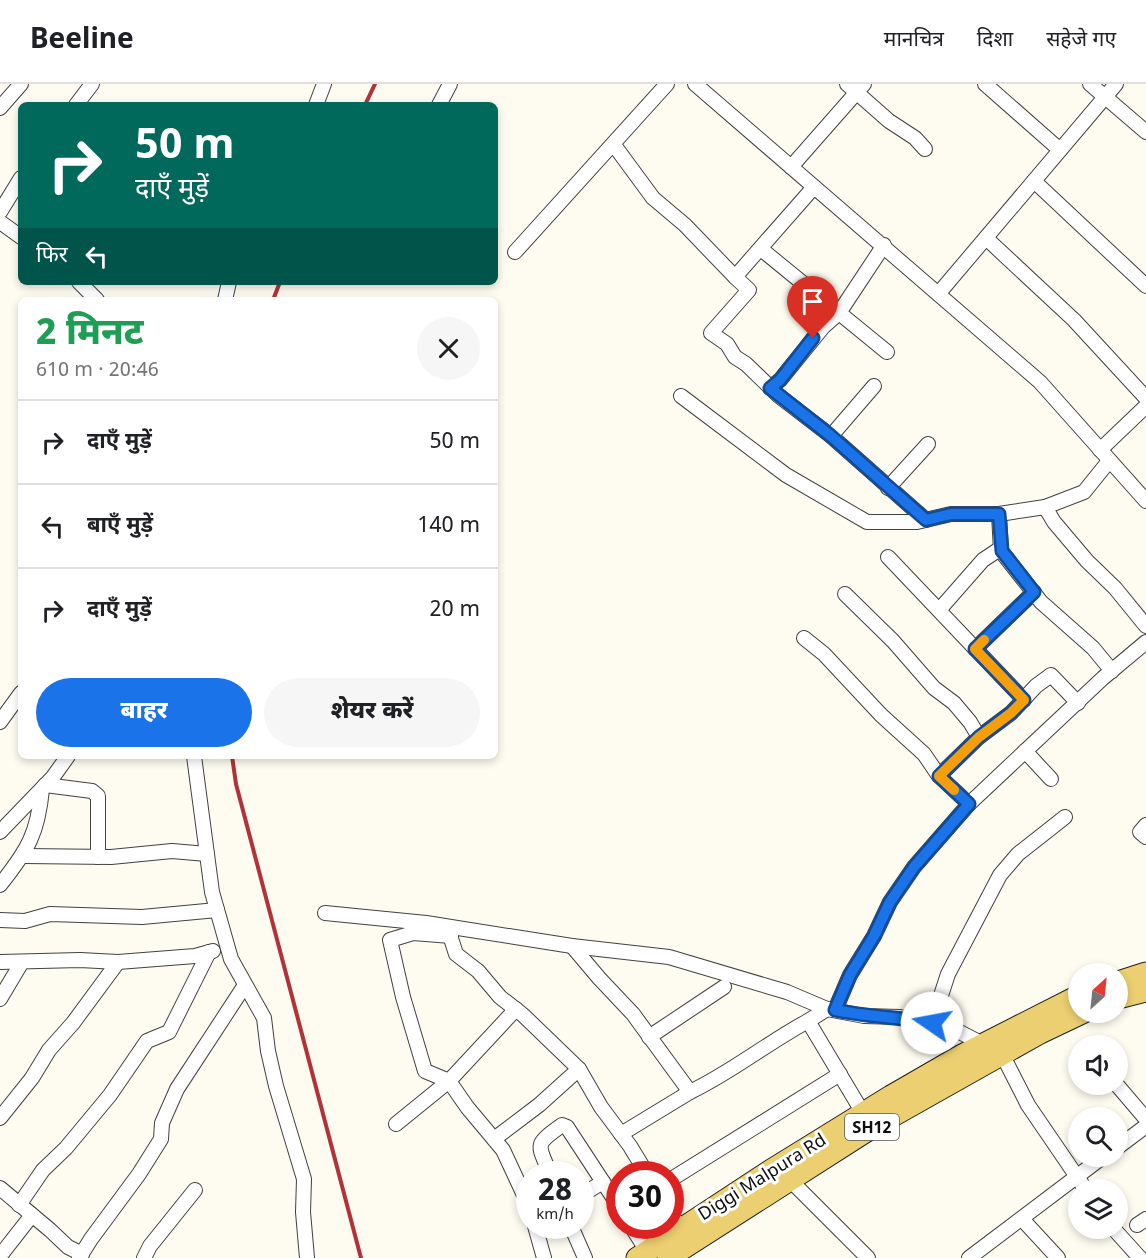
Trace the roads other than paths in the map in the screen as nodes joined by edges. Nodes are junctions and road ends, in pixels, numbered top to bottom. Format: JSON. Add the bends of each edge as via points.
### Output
{"nodes":[{"id":1,"x":21,"y":84,"type":"edge"},
{"id":2,"x":92,"y":84,"type":"edge"},
{"id":3,"x":324,"y":84,"type":"edge"},
{"id":4,"x":450,"y":84,"type":"edge"},
{"id":5,"x":667,"y":84,"type":"edge"},
{"id":6,"x":695,"y":84,"type":"edge"},
{"id":7,"x":985,"y":84,"type":"edge"},
{"id":8,"x":1090,"y":84,"type":"edge"},
{"id":9,"x":1116,"y":84,"type":"edge"},
{"id":10,"x":856,"y":87,"type":"edge"},
{"id":11,"x":1105,"y":96,"type":"junction"},
{"id":12,"x":78,"y":102,"type":"edge"},
{"id":13,"x":317,"y":102,"type":"edge"},
{"id":14,"x":441,"y":102,"type":"edge"},
{"id":15,"x":0,"y":108,"type":"edge"},
{"id":16,"x":1146,"y":132,"type":"edge"},
{"id":17,"x":614,"y":144,"type":"junction"},
{"id":18,"x":925,"y":149,"type":"dead end"},
{"id":19,"x":1060,"y":150,"type":"junction"},
{"id":20,"x":791,"y":167,"type":"junction"},
{"id":21,"x":1034,"y":181,"type":"junction"},
{"id":22,"x":18,"y":183,"type":"edge"},
{"id":23,"x":814,"y":187,"type":"junction"},
{"id":24,"x":0,"y":212,"type":"edge"},
{"id":25,"x":0,"y":222,"type":"edge"},
{"id":26,"x":18,"y":235,"type":"edge"},
{"id":27,"x":986,"y":238,"type":"junction"},
{"id":28,"x":884,"y":246,"type":"junction"},
{"id":29,"x":761,"y":249,"type":"junction"},
{"id":30,"x":515,"y":252,"type":"dead end"},
{"id":31,"x":735,"y":277,"type":"junction"},
{"id":32,"x":82,"y":285,"type":"edge"},
{"id":33,"x":1146,"y":286,"type":"edge"},
{"id":34,"x":939,"y":293,"type":"junction"},
{"id":35,"x":94,"y":297,"type":"edge"},
{"id":36,"x":839,"y":313,"type":"junction"},
{"id":37,"x":887,"y":351,"type":"dead end"},
{"id":38,"x":874,"y":386,"type":"dead end"},
{"id":39,"x":770,"y":388,"type":"junction"},
{"id":40,"x":681,"y":396,"type":"dead end"},
{"id":41,"x":1146,"y":398,"type":"edge"},
{"id":42,"x":1146,"y":406,"type":"edge"},
{"id":43,"x":831,"y":436,"type":"junction"},
{"id":44,"x":928,"y":444,"type":"dead end"},
{"id":45,"x":1100,"y":450,"type":"junction"},
{"id":46,"x":1109,"y":461,"type":"junction"},
{"id":47,"x":888,"y":488,"type":"junction"},
{"id":48,"x":1146,"y":501,"type":"edge"},
{"id":49,"x":1045,"y":507,"type":"junction"},
{"id":50,"x":999,"y":514,"type":"junction"},
{"id":51,"x":926,"y":520,"type":"junction"},
{"id":52,"x":1001,"y":548,"type":"junction"},
{"id":53,"x":888,"y":557,"type":"dead end"},
{"id":54,"x":1034,"y":592,"type":"junction"},
{"id":55,"x":845,"y":594,"type":"dead end"},
{"id":56,"x":940,"y":609,"type":"junction"},
{"id":57,"x":1146,"y":626,"type":"edge"},
{"id":58,"x":804,"y":638,"type":"dead end"},
{"id":59,"x":1146,"y":642,"type":"edge"},
{"id":60,"x":975,"y":649,"type":"junction"},
{"id":61,"x":1112,"y":671,"type":"junction"},
{"id":62,"x":18,"y":697,"type":"edge"},
{"id":63,"x":1024,"y":700,"type":"junction"},
{"id":64,"x":1077,"y":703,"type":"junction"},
{"id":65,"x":0,"y":722,"type":"edge"},
{"id":66,"x":979,"y":737,"type":"junction"},
{"id":67,"x":1025,"y":751,"type":"junction"},
{"id":68,"x":66,"y":759,"type":"edge"},
{"id":69,"x":194,"y":759,"type":"edge"},
{"id":70,"x":939,"y":776,"type":"junction"},
{"id":71,"x":1051,"y":779,"type":"dead end"},
{"id":72,"x":43,"y":787,"type":"junction"},
{"id":73,"x":969,"y":804,"type":"junction"},
{"id":74,"x":1065,"y":817,"type":"dead end"},
{"id":75,"x":1146,"y":825,"type":"edge"},
{"id":76,"x":0,"y":832,"type":"edge"},
{"id":77,"x":1146,"y":837,"type":"edge"},
{"id":78,"x":207,"y":854,"type":"junction"},
{"id":79,"x":24,"y":856,"type":"junction"},
{"id":80,"x":98,"y":857,"type":"junction"},
{"id":81,"x":0,"y":885,"type":"edge"},
{"id":82,"x":217,"y":910,"type":"junction"},
{"id":83,"x":325,"y":913,"type":"dead end"},
{"id":84,"x":0,"y":920,"type":"edge"},
{"id":85,"x":449,"y":931,"type":"junction"},
{"id":86,"x":572,"y":946,"type":"junction"},
{"id":87,"x":228,"y":947,"type":"junction"},
{"id":88,"x":209,"y":952,"type":"junction"},
{"id":89,"x":0,"y":962,"type":"edge"},
{"id":90,"x":22,"y":962,"type":"junction"},
{"id":91,"x":118,"y":962,"type":"junction"},
{"id":92,"x":1146,"y":973,"type":"edge"},
{"id":93,"x":1128,"y":979,"type":"edge"},
{"id":94,"x":245,"y":985,"type":"junction"},
{"id":95,"x":724,"y":987,"type":"dead end"},
{"id":96,"x":1146,"y":991,"type":"edge"},
{"id":97,"x":1128,"y":996,"type":"edge"},
{"id":98,"x":0,"y":999,"type":"edge"},
{"id":99,"x":1068,"y":1002,"type":"edge"},
{"id":100,"x":516,"y":1009,"type":"junction"},
{"id":101,"x":831,"y":1010,"type":"junction"},
{"id":102,"x":1068,"y":1019,"type":"edge"},
{"id":103,"x":808,"y":1021,"type":"junction"},
{"id":104,"x":932,"y":1023,"type":"junction"},
{"id":105,"x":649,"y":1037,"type":"junction"},
{"id":106,"x":993,"y":1049,"type":"junction"},
{"id":107,"x":579,"y":1069,"type":"junction"},
{"id":108,"x":840,"y":1074,"type":"junction"},
{"id":109,"x":449,"y":1081,"type":"junction"},
{"id":110,"x":690,"y":1092,"type":"junction"},
{"id":111,"x":1126,"y":1095,"type":"edge"},
{"id":112,"x":864,"y":1113,"type":"junction"},
{"id":113,"x":0,"y":1118,"type":"edge"},
{"id":114,"x":1146,"y":1119,"type":"edge"},
{"id":115,"x":396,"y":1124,"type":"dead end"},
{"id":116,"x":1146,"y":1126,"type":"edge"},
{"id":117,"x":621,"y":1134,"type":"junction"},
{"id":118,"x":494,"y":1139,"type":"junction"},
{"id":119,"x":1128,"y":1140,"type":"edge"},
{"id":120,"x":545,"y":1161,"type":"edge"},
{"id":121,"x":589,"y":1161,"type":"edge"},
{"id":122,"x":639,"y":1161,"type":"edge"},
{"id":123,"x":1090,"y":1167,"type":"edge"},
{"id":124,"x":594,"y":1168,"type":"edge"},
{"id":125,"x":684,"y":1171,"type":"edge"},
{"id":126,"x":1077,"y":1177,"type":"junction"},
{"id":127,"x":516,"y":1178,"type":"edge"},
{"id":128,"x":789,"y":1179,"type":"junction"},
{"id":129,"x":603,"y":1182,"type":"junction"},
{"id":130,"x":594,"y":1187,"type":"edge"},
{"id":131,"x":606,"y":1187,"type":"edge"},
{"id":132,"x":0,"y":1188,"type":"edge"},
{"id":133,"x":195,"y":1190,"type":"dead end"},
{"id":134,"x":19,"y":1205,"type":"junction"},
{"id":135,"x":32,"y":1215,"type":"junction"},
{"id":136,"x":1022,"y":1219,"type":"junction"},
{"id":137,"x":684,"y":1226,"type":"edge"},
{"id":138,"x":684,"y":1226,"type":"edge"},
{"id":139,"x":539,"y":1239,"type":"edge"},
{"id":140,"x":577,"y":1239,"type":"edge"},
{"id":141,"x":636,"y":1239,"type":"edge"},
{"id":142,"x":664,"y":1239,"type":"edge"},
{"id":143,"x":676,"y":1239,"type":"edge"},
{"id":144,"x":1123,"y":1239,"type":"edge"},
{"id":145,"x":642,"y":1254,"type":"edge"},
{"id":146,"x":0,"y":1256,"type":"edge"},
{"id":147,"x":80,"y":1256,"type":"edge"},
{"id":148,"x":144,"y":1258,"type":"edge"},
{"id":149,"x":307,"y":1258,"type":"edge"},
{"id":150,"x":544,"y":1258,"type":"edge"},
{"id":151,"x":585,"y":1258,"type":"edge"},
{"id":152,"x":668,"y":1258,"type":"edge"},
{"id":153,"x":868,"y":1258,"type":"edge"},
{"id":154,"x":969,"y":1258,"type":"edge"},
{"id":155,"x":1058,"y":1258,"type":"edge"},
{"id":156,"x":1140,"y":1258,"type":"edge"}],
"edges":[{"from":1,"to":15,"type":"street"},
{"from":2,"to":12,"type":"street"},
{"from":3,"to":13,"type":"street"},
{"from":4,"to":14,"type":"street"},
{"from":5,"to":17,"type":"street"},
{"from":6,"to":20,"type":"street"},
{"from":7,"to":19,"type":"street"},
{"from":8,"to":11,"type":"street"},
{"from":9,"to":11,"type":"street"},
{"from":10,"to":18,"type":"street"},
{"from":10,"to":20,"type":"street"},
{"from":11,"to":16,"type":"street"},
{"from":11,"to":19,"type":"street"},
{"from":17,"to":30,"type":"street"},
{"from":17,"to":31,"type":"street","via":[[653,198]]},
{"from":19,"to":21,"type":"street"},
{"from":20,"to":23,"type":"street"},
{"from":21,"to":27,"type":"street"},
{"from":21,"to":33,"type":"street"},
{"from":22,"to":24,"type":"street"},
{"from":23,"to":28,"type":"street"},
{"from":23,"to":29,"type":"street"},
{"from":25,"to":26,"type":"street"},
{"from":27,"to":34,"type":"street"},
{"from":27,"to":41,"type":"street","via":[[1074,320]]},
{"from":28,"to":34,"type":"street"},
{"from":28,"to":36,"type":"street"},
{"from":29,"to":31,"type":"street"},
{"from":29,"to":36,"type":"street"},
{"from":31,"to":39,"type":"street","via":[[748,290],[711,333]]},
{"from":32,"to":35,"type":"street"},
{"from":34,"to":45,"type":"street","via":[[1040,382]]},
{"from":36,"to":37,"type":"street"},
{"from":36,"to":39,"type":"street"},
{"from":38,"to":43,"type":"street"},
{"from":39,"to":43,"type":"street"},
{"from":40,"to":51,"type":"street","via":[[786,475],[867,522]]},
{"from":42,"to":45,"type":"street"},
{"from":43,"to":47,"type":"street"},
{"from":44,"to":47,"type":"street"},
{"from":45,"to":46,"type":"street"},
{"from":46,"to":48,"type":"street"},
{"from":46,"to":49,"type":"street","via":[[1084,492]]},
{"from":47,"to":51,"type":"street"},
{"from":49,"to":50,"type":"street"},
{"from":49,"to":57,"type":"street"},
{"from":50,"to":51,"type":"street","via":[[951,514]]},
{"from":50,"to":52,"type":"street"},
{"from":52,"to":54,"type":"street"},
{"from":52,"to":56,"type":"street","via":[[983,560]]},
{"from":53,"to":56,"type":"street"},
{"from":54,"to":60,"type":"street"},
{"from":54,"to":61,"type":"street"},
{"from":55,"to":66,"type":"street","via":[[934,688],[954,703]]},
{"from":56,"to":60,"type":"street"},
{"from":58,"to":70,"type":"street","via":[[924,754]]},
{"from":59,"to":61,"type":"street"},
{"from":60,"to":63,"type":"street"},
{"from":61,"to":64,"type":"street"},
{"from":62,"to":65,"type":"street"},
{"from":63,"to":64,"type":"street","via":[[1051,675]]},
{"from":63,"to":66,"type":"street"},
{"from":64,"to":67,"type":"street"},
{"from":66,"to":70,"type":"street"},
{"from":67,"to":71,"type":"street"},
{"from":67,"to":73,"type":"street"},
{"from":68,"to":72,"type":"street"},
{"from":69,"to":78,"type":"street"},
{"from":70,"to":73,"type":"street"},
{"from":72,"to":76,"type":"street"},
{"from":72,"to":79,"type":"street","via":[[39,820]]},
{"from":72,"to":80,"type":"street","via":[[96,793]]},
{"from":73,"to":101,"type":"street","via":[[914,867],[890,902]]},
{"from":74,"to":104,"type":"street","via":[[1018,854],[1000,875],[948,974]]},
{"from":75,"to":77,"type":"street","via":[[1140,832]]},
{"from":78,"to":80,"type":"street","via":[[172,850]]},
{"from":78,"to":82,"type":"street"},
{"from":79,"to":80,"type":"street"},
{"from":79,"to":81,"type":"street"},
{"from":82,"to":84,"type":"street","via":[[142,916],[50,914],[25,921]]},
{"from":82,"to":87,"type":"street"},
{"from":83,"to":85,"type":"street"},
{"from":85,"to":86,"type":"street"},
{"from":85,"to":100,"type":"street","via":[[456,954]]},
{"from":85,"to":109,"type":"street","via":[[413,933],[390,940],[425,1071]]},
{"from":86,"to":101,"type":"street","via":[[669,957],[787,992]]},
{"from":86,"to":105,"type":"street"},
{"from":87,"to":88,"type":"street"},
{"from":87,"to":94,"type":"street"},
{"from":88,"to":91,"type":"street"},
{"from":88,"to":134,"type":"street","via":[[169,1032],[147,1041],[110,1095],[43,1170]]},
{"from":89,"to":90,"type":"street"},
{"from":90,"to":91,"type":"street"},
{"from":90,"to":98,"type":"street"},
{"from":91,"to":113,"type":"street"},
{"from":92,"to":93,"type":"main road"},
{"from":94,"to":147,"type":"street","via":[[177,1089],[162,1123],[161,1140]]},
{"from":94,"to":149,"type":"street","via":[[264,1018],[276,1086],[304,1179]]},
{"from":95,"to":105,"type":"street"},
{"from":96,"to":97,"type":"main road"},
{"from":99,"to":106,"type":"main road","name":"Diggi Malpura Rd"},
{"from":100,"to":107,"type":"street"},
{"from":100,"to":109,"type":"street"},
{"from":101,"to":103,"type":"street"},
{"from":101,"to":104,"type":"street"},
{"from":102,"to":106,"type":"main road","name":"Diggi Malpura Rd","number":"SH12"},
{"from":103,"to":108,"type":"street"},
{"from":103,"to":110,"type":"street"},
{"from":104,"to":106,"type":"street","via":[[951,1027]]},
{"from":105,"to":110,"type":"street"},
{"from":106,"to":112,"type":"main road","name":"Diggi Malpura Rd"},
{"from":106,"to":126,"type":"street"},
{"from":106,"to":128,"type":"main road","name":"Diggi Malpura Rd","number":"SH12"},
{"from":107,"to":117,"type":"street"},
{"from":107,"to":118,"type":"street"},
{"from":108,"to":112,"type":"street"},
{"from":108,"to":125,"type":"street"},
{"from":109,"to":115,"type":"street"},
{"from":109,"to":118,"type":"street"},
{"from":110,"to":117,"type":"street"},
{"from":111,"to":114,"type":"street"},
{"from":112,"to":137,"type":"main road","name":"Diggi Malpura Rd"},
{"from":116,"to":119,"type":"street"},
{"from":117,"to":122,"type":"street"},
{"from":118,"to":127,"type":"street"},
{"from":120,"to":121,"type":"street","via":[[539,1146],[541,1140],[562,1125]]},
{"from":123,"to":126,"type":"street"},
{"from":124,"to":129,"type":"street"},
{"from":126,"to":136,"type":"street"},
{"from":128,"to":138,"type":"main road","name":"Diggi Malpura Rd","number":"SH12"},
{"from":128,"to":153,"type":"street"},
{"from":129,"to":130,"type":"street"},
{"from":129,"to":131,"type":"street"},
{"from":132,"to":134,"type":"street"},
{"from":133,"to":148,"type":"street"},
{"from":134,"to":135,"type":"street"},
{"from":135,"to":146,"type":"street"},
{"from":135,"to":147,"type":"street"},
{"from":136,"to":154,"type":"street"},
{"from":136,"to":155,"type":"street"},
{"from":139,"to":150,"type":"street"},
{"from":140,"to":151,"type":"street"},
{"from":141,"to":145,"type":"street"},
{"from":142,"to":145,"type":"main road","name":"Diggi Malpura Rd"},
{"from":143,"to":152,"type":"main road","name":"Diggi Malpura Rd","number":"SH12"},
{"from":144,"to":156,"type":"street"}]}
